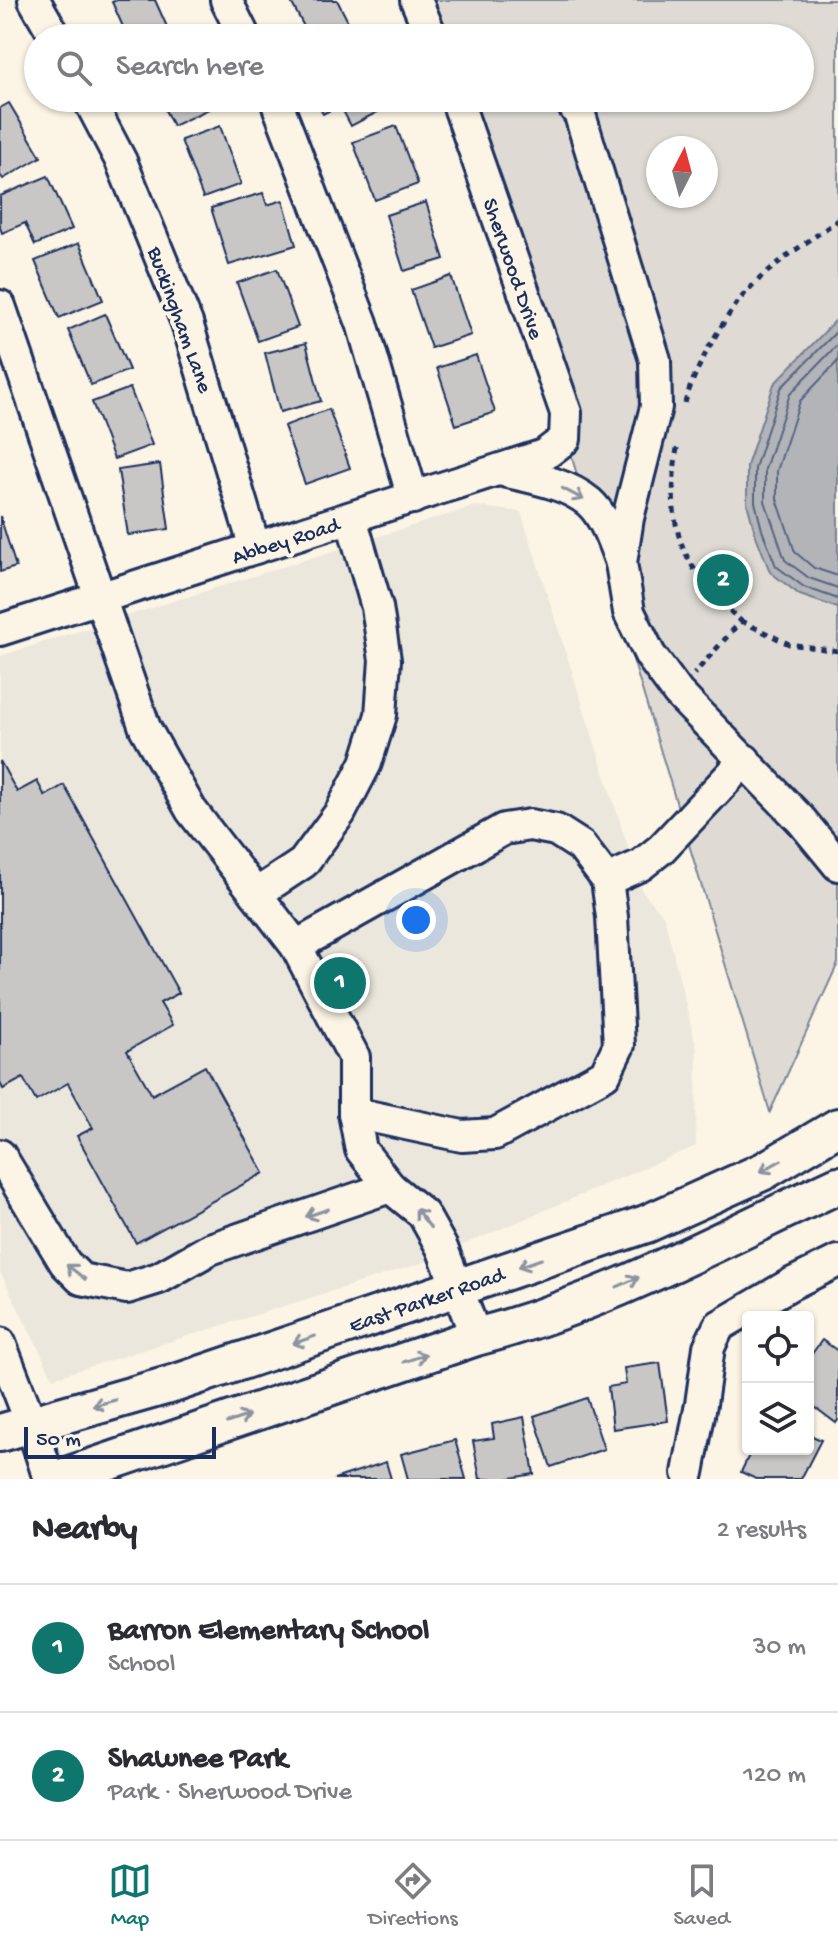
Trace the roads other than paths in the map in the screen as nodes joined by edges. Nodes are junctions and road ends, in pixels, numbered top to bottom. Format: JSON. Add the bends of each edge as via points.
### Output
{"nodes":[{"id":1,"x":34,"y":0,"type":"edge"},
{"id":2,"x":226,"y":0,"type":"edge"},
{"id":3,"x":416,"y":0,"type":"edge"},
{"id":4,"x":48,"y":24,"type":"edge"},
{"id":5,"x":238,"y":24,"type":"edge"},
{"id":6,"x":426,"y":24,"type":"edge"},
{"id":7,"x":95,"y":112,"type":"edge"},
{"id":8,"x":280,"y":112,"type":"edge"},
{"id":9,"x":470,"y":112,"type":"edge"},
{"id":10,"x":578,"y":112,"type":"edge"},
{"id":11,"x":0,"y":306,"type":"edge"},
{"id":12,"x":565,"y":439,"type":"joint"},
{"id":13,"x":499,"y":470,"type":"junction"},
{"id":14,"x":413,"y":498,"type":"junction"},
{"id":15,"x":351,"y":518,"type":"junction"},
{"id":16,"x":255,"y":548,"type":"junction"},
{"id":17,"x":621,"y":563,"type":"junction"},
{"id":18,"x":101,"y":599,"type":"junction"},
{"id":19,"x":0,"y":630,"type":"edge"},
{"id":20,"x":745,"y":760,"type":"junction"},
{"id":21,"x":838,"y":865,"type":"edge"},
{"id":22,"x":607,"y":880,"type":"junction"},
{"id":23,"x":256,"y":894,"type":"junction"},
{"id":24,"x":296,"y":946,"type":"junction"},
{"id":25,"x":354,"y":1113,"type":"junction"},
{"id":26,"x":838,"y":1127,"type":"edge"},
{"id":27,"x":0,"y":1155,"type":"edge"},
{"id":28,"x":838,"y":1185,"type":"edge"},
{"id":29,"x":390,"y":1187,"type":"junction"},
{"id":30,"x":838,"y":1261,"type":"edge"},
{"id":31,"x":457,"y":1287,"type":"junction"},
{"id":32,"x":476,"y":1337,"type":"junction"},
{"id":33,"x":0,"y":1343,"type":"edge"},
{"id":34,"x":16,"y":1428,"type":"edge"},
{"id":35,"x":682,"y":1477,"type":"edge"},
{"id":36,"x":49,"y":1479,"type":"edge"},
{"id":37,"x":58,"y":1479,"type":"edge"}],
"edges":[{"from":1,"to":4,"type":"street"},
{"from":2,"to":5,"type":"street"},
{"from":3,"to":6,"type":"street"},
{"from":7,"to":16,"type":"street","name":"Buckingham Lane","via":[[121,161],[187,323]]},
{"from":8,"to":14,"type":"street","via":[[362,323]]},
{"from":9,"to":12,"type":"street","name":"Sherwood Drive","via":[[566,413]]},
{"from":10,"to":17,"type":"street","via":[[655,360],[656,407]]},
{"from":11,"to":18,"type":"street"},
{"from":12,"to":13,"type":"street","name":"Abbey Road","via":[[544,455]]},
{"from":13,"to":14,"type":"street","name":"Abbey Road"},
{"from":13,"to":17,"type":"street","one_way":true,"via":[[557,485],[589,502]]},
{"from":14,"to":15,"type":"street","name":"Abbey Road"},
{"from":15,"to":16,"type":"street","name":"Abbey Road"},
{"from":15,"to":23,"type":"street","via":[[381,633],[381,715],[366,763],[340,813],[303,863]]},
{"from":16,"to":18,"type":"street","name":"Abbey Road"},
{"from":17,"to":20,"type":"street","via":[[629,612],[650,655],[678,693]]},
{"from":18,"to":19,"type":"street","name":"Abbey Road"},
{"from":18,"to":23,"type":"street","via":[[145,728],[191,810]]},
{"from":20,"to":21,"type":"street"},
{"from":20,"to":22,"type":"street","via":[[661,849]]},
{"from":22,"to":24,"type":"street","via":[[581,846],[556,830],[530,825],[504,829]]},
{"from":22,"to":25,"type":"street","via":[[619,1045],[605,1074],[495,1134],[462,1136]]},
{"from":23,"to":24,"type":"street"},
{"from":24,"to":25,"type":"street","via":[[354,1057]]},
{"from":25,"to":29,"type":"street","via":[[361,1150]]},
{"from":26,"to":31,"type":"main road","name":"East Parker Road","one_way":true,"via":[[764,1171],[646,1224]]},
{"from":29,"to":27,"type":"street","one_way":true,"via":[[210,1249],[159,1278],[127,1288],[81,1279],[65,1263]]},
{"from":32,"to":28,"type":"main road","one_way":true,"via":[[528,1324],[590,1299]]},
{"from":31,"to":29,"type":"street","one_way":true,"via":[[423,1214]]},
{"from":30,"to":35,"type":"street","via":[[719,1326],[709,1347]]},
{"from":31,"to":32,"type":"street"},
{"from":31,"to":34,"type":"main road","name":"East Parker Road","one_way":true,"via":[[176,1383]]},
{"from":37,"to":32,"type":"main road","one_way":true},
{"from":33,"to":34,"type":"street"},
{"from":34,"to":36,"type":"street"}]}
